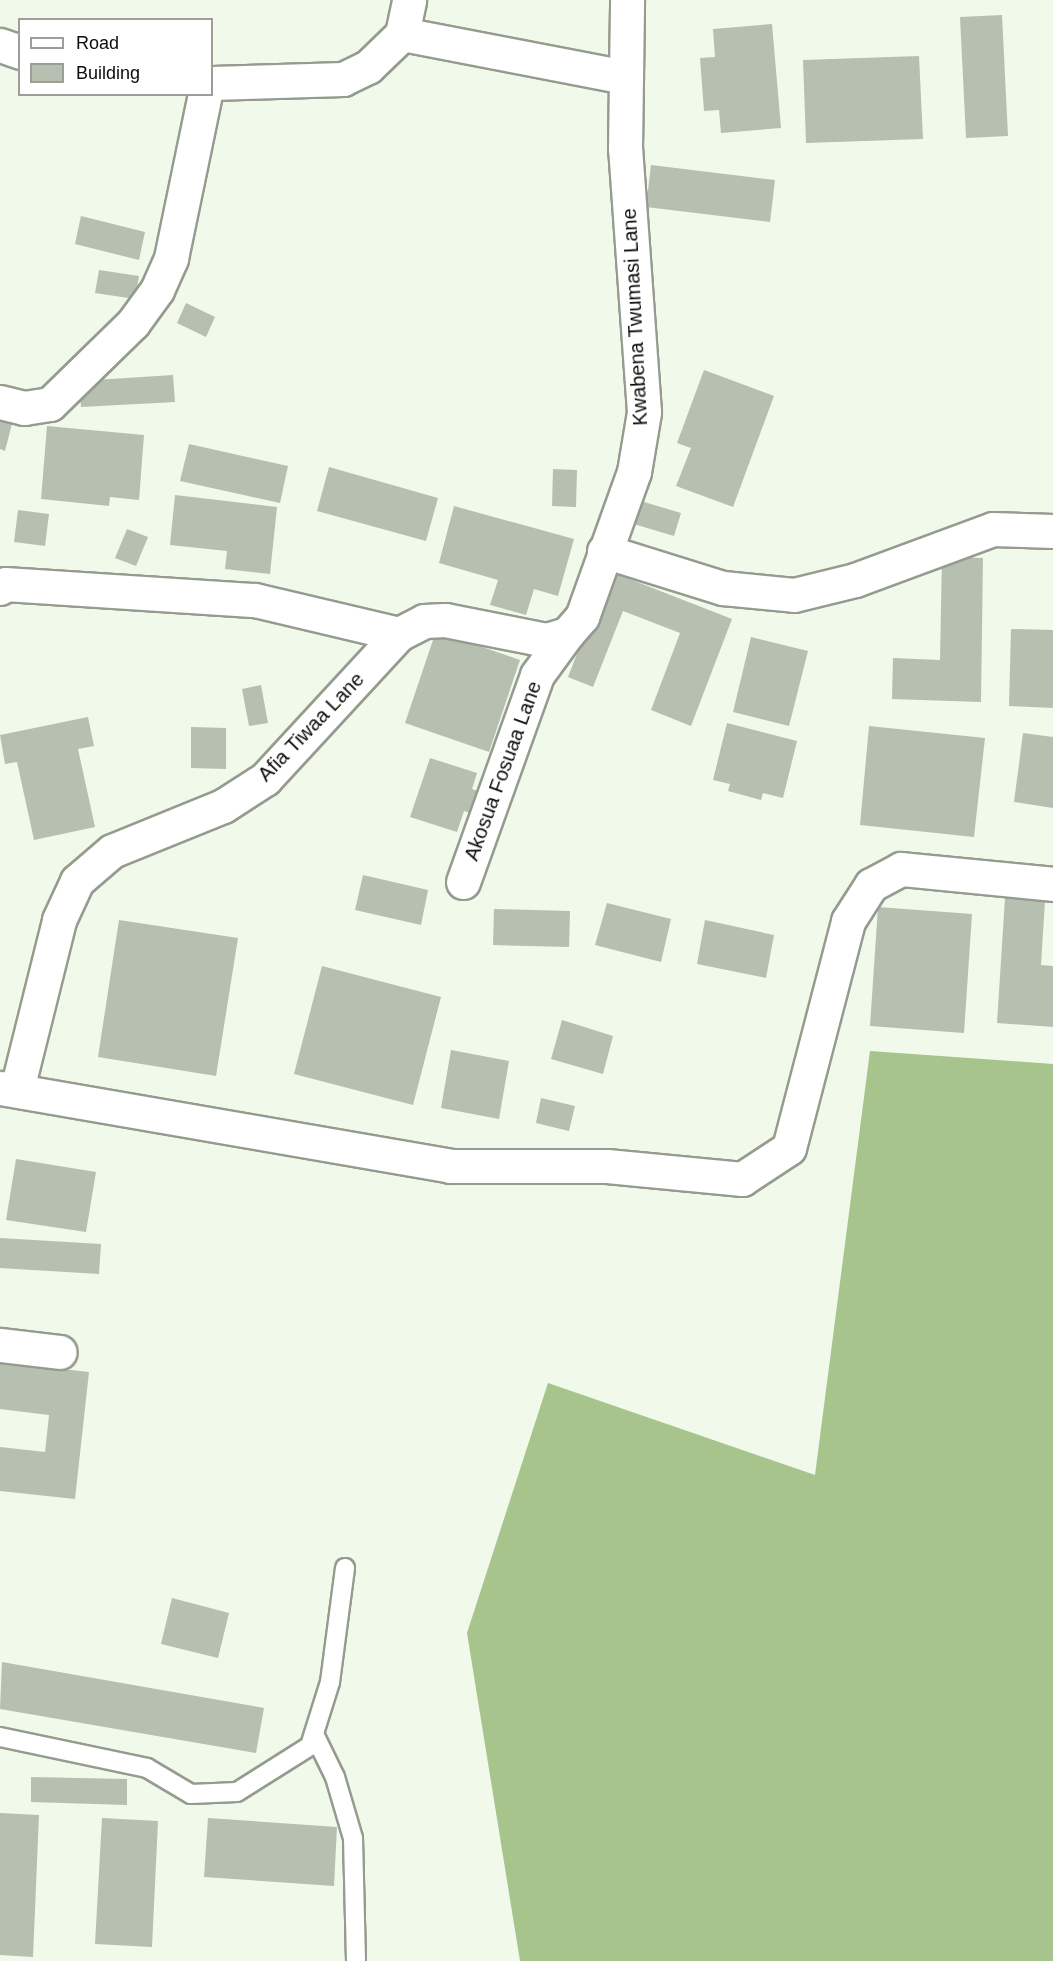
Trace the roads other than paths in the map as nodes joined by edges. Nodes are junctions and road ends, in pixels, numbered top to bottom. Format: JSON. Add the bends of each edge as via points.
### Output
{"nodes":[{"id":1,"x":410,"y":0,"type":"edge"},
{"id":2,"x":627,"y":0,"type":"edge"},
{"id":3,"x":402,"y":34,"type":"junction"},
{"id":4,"x":0,"y":45,"type":"edge"},
{"id":5,"x":18,"y":51,"type":"edge"},
{"id":6,"x":626,"y":77,"type":"junction"},
{"id":7,"x":213,"y":83,"type":"edge"},
{"id":8,"x":205,"y":96,"type":"edge"},
{"id":9,"x":0,"y":402,"type":"edge"},
{"id":10,"x":1053,"y":531,"type":"edge"},
{"id":11,"x":604,"y":551,"type":"junction"},
{"id":12,"x":0,"y":588,"type":"edge"},
{"id":13,"x":399,"y":634,"type":"junction"},
{"id":14,"x":567,"y":634,"type":"junction"},
{"id":15,"x":463,"y":882,"type":"dead end"},
{"id":16,"x":1053,"y":884,"type":"edge"},
{"id":17,"x":8,"y":1088,"type":"edge"},
{"id":18,"x":0,"y":1345,"type":"edge"},
{"id":19,"x":60,"y":1352,"type":"dead end"},
{"id":20,"x":345,"y":1568,"type":"dead end"},
{"id":21,"x":314,"y":1734,"type":"junction"},
{"id":22,"x":0,"y":1737,"type":"edge"},
{"id":23,"x":356,"y":1961,"type":"edge"}],
"edges":[{"from":1,"to":3,"type":"street"},
{"from":2,"to":6,"type":"street","name":"Kwabena Twumasi Lane"},
{"from":3,"to":6,"type":"street"},
{"from":3,"to":7,"type":"street","via":[[368,67],[343,79]]},
{"from":4,"to":5,"type":"street"},
{"from":6,"to":11,"type":"street","name":"Kwabena Twumasi Lane","via":[[625,149],[644,412],[634,472]]},
{"from":8,"to":9,"type":"street","via":[[171,258],[158,290],[133,323],[50,404],[24,408]]},
{"from":10,"to":11,"type":"street","via":[[993,529],[855,580],[794,595],[723,588]]},
{"from":11,"to":14,"type":"street","via":[[582,617]]},
{"from":12,"to":13,"type":"street","via":[[5,584],[255,600]]},
{"from":13,"to":14,"type":"street","name":"Afia Tiwaa Lane","via":[[424,621],[445,620],[546,640]]},
{"from":13,"to":17,"type":"street","name":"Afia Tiwaa Lane","via":[[265,778],[223,806],[112,851],[77,881],[59,920]]},
{"from":14,"to":15,"type":"street","name":"Akosua Fosuaa Lane","via":[[537,675]]},
{"from":16,"to":17,"type":"street","via":[[901,869],[871,885],[848,921],[789,1148],[742,1179],[607,1166],[450,1166]]},
{"from":18,"to":19,"type":"street"},
{"from":20,"to":21,"type":"lane","via":[[330,1682]]},
{"from":21,"to":22,"type":"lane","via":[[310,1746],[237,1792],[191,1794],[147,1768]]},
{"from":21,"to":23,"type":"lane","via":[[335,1777],[353,1838]]}]}
